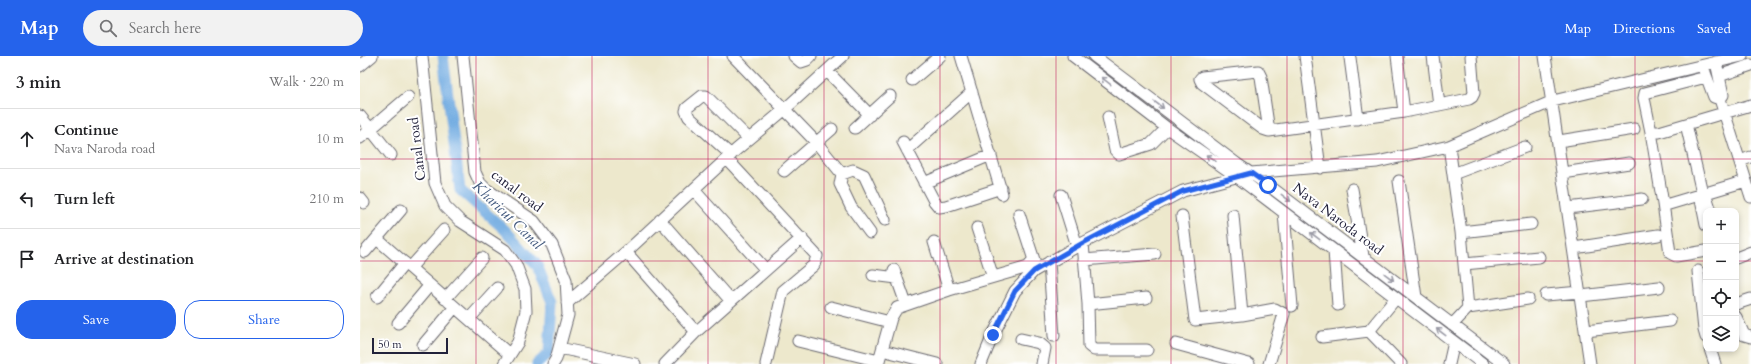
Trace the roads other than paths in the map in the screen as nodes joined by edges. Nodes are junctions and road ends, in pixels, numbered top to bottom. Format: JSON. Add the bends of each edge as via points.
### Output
{"nodes":[{"id":1,"x":372,"y":56,"type":"edge"},
{"id":2,"x":422,"y":56,"type":"edge"},
{"id":3,"x":464,"y":56,"type":"edge"},
{"id":4,"x":733,"y":56,"type":"edge"},
{"id":5,"x":794,"y":56,"type":"edge"},
{"id":6,"x":811,"y":56,"type":"edge"},
{"id":7,"x":843,"y":56,"type":"edge"},
{"id":8,"x":940,"y":56,"type":"edge"},
{"id":9,"x":961,"y":56,"type":"edge"},
{"id":10,"x":1072,"y":56,"type":"edge"},
{"id":11,"x":1094,"y":56,"type":"edge"},
{"id":12,"x":1305,"y":56,"type":"edge"},
{"id":13,"x":1396,"y":56,"type":"edge"},
{"id":14,"x":1433,"y":56,"type":"edge"},
{"id":15,"x":1471,"y":56,"type":"edge"},
{"id":16,"x":1545,"y":56,"type":"edge"},
{"id":17,"x":1742,"y":56,"type":"edge"},
{"id":18,"x":1350,"y":58,"type":"dead end"},
{"id":19,"x":1709,"y":62,"type":"edge"},
{"id":20,"x":1751,"y":65,"type":"edge"},
{"id":21,"x":360,"y":66,"type":"edge"},
{"id":22,"x":827,"y":71,"type":"junction"},
{"id":23,"x":1719,"y":76,"type":"junction"},
{"id":24,"x":1706,"y":77,"type":"junction"},
{"id":25,"x":912,"y":80,"type":"dead end"},
{"id":26,"x":972,"y":92,"type":"junction"},
{"id":27,"x":890,"y":96,"type":"dead end"},
{"id":28,"x":408,"y":97,"type":"dead end"},
{"id":29,"x":1720,"y":99,"type":"junction"},
{"id":30,"x":1553,"y":102,"type":"junction"},
{"id":31,"x":1439,"y":105,"type":"junction"},
{"id":32,"x":1751,"y":105,"type":"edge"},
{"id":33,"x":784,"y":110,"type":"junction"},
{"id":34,"x":1404,"y":112,"type":"junction"},
{"id":35,"x":1724,"y":112,"type":"junction"},
{"id":36,"x":870,"y":115,"type":"junction"},
{"id":37,"x":360,"y":116,"type":"edge"},
{"id":38,"x":1108,"y":117,"type":"dead end"},
{"id":39,"x":1358,"y":118,"type":"junction"},
{"id":40,"x":1686,"y":124,"type":"junction"},
{"id":41,"x":1314,"y":125,"type":"junction"},
{"id":42,"x":855,"y":128,"type":"dead end"},
{"id":43,"x":1167,"y":128,"type":"junction"},
{"id":44,"x":371,"y":129,"type":"junction"},
{"id":45,"x":832,"y":129,"type":"dead end"},
{"id":46,"x":1634,"y":129,"type":"dead end"},
{"id":47,"x":1269,"y":131,"type":"junction"},
{"id":48,"x":1651,"y":132,"type":"junction"},
{"id":49,"x":360,"y":138,"type":"edge"},
{"id":50,"x":749,"y":139,"type":"junction"},
{"id":51,"x":1559,"y":141,"type":"junction"},
{"id":52,"x":816,"y":142,"type":"junction"},
{"id":53,"x":1449,"y":146,"type":"junction"},
{"id":54,"x":1525,"y":147,"type":"dead end"},
{"id":55,"x":391,"y":155,"type":"dead end"},
{"id":56,"x":991,"y":155,"type":"junction"},
{"id":57,"x":729,"y":157,"type":"junction"},
{"id":58,"x":1751,"y":157,"type":"edge"},
{"id":59,"x":1740,"y":161,"type":"junction"},
{"id":60,"x":1629,"y":163,"type":"dead end"},
{"id":61,"x":1320,"y":168,"type":"junction"},
{"id":62,"x":784,"y":171,"type":"dead end"},
{"id":63,"x":1251,"y":173,"type":"junction"},
{"id":64,"x":1563,"y":173,"type":"junction"},
{"id":65,"x":842,"y":174,"type":"junction"},
{"id":66,"x":1453,"y":174,"type":"junction"},
{"id":67,"x":1236,"y":176,"type":"junction"},
{"id":68,"x":1398,"y":180,"type":"dead end"},
{"id":69,"x":1746,"y":181,"type":"junction"},
{"id":70,"x":924,"y":183,"type":"junction"},
{"id":71,"x":1352,"y":189,"type":"dead end"},
{"id":72,"x":694,"y":190,"type":"junction"},
{"id":73,"x":1061,"y":195,"type":"dead end"},
{"id":74,"x":1702,"y":195,"type":"junction"},
{"id":75,"x":1751,"y":197,"type":"edge"},
{"id":76,"x":1642,"y":199,"type":"dead end"},
{"id":77,"x":1663,"y":204,"type":"junction"},
{"id":78,"x":1568,"y":208,"type":"junction"},
{"id":79,"x":1710,"y":208,"type":"edge"},
{"id":80,"x":401,"y":210,"type":"dead end"},
{"id":81,"x":1703,"y":210,"type":"edge"},
{"id":82,"x":1284,"y":213,"type":"junction"},
{"id":83,"x":1019,"y":214,"type":"dead end"},
{"id":84,"x":1233,"y":215,"type":"dead end"},
{"id":85,"x":1182,"y":216,"type":"dead end"},
{"id":86,"x":660,"y":220,"type":"junction"},
{"id":87,"x":885,"y":220,"type":"dead end"},
{"id":88,"x":1531,"y":224,"type":"dead end"},
{"id":89,"x":977,"y":228,"type":"dead end"},
{"id":90,"x":444,"y":230,"type":"dead end"},
{"id":91,"x":1461,"y":232,"type":"junction"},
{"id":92,"x":870,"y":234,"type":"dead end"},
{"id":93,"x":1658,"y":235,"type":"dead end"},
{"id":94,"x":802,"y":238,"type":"junction"},
{"id":95,"x":377,"y":239,"type":"junction"},
{"id":96,"x":934,"y":242,"type":"dead end"},
{"id":97,"x":1080,"y":244,"type":"junction"},
{"id":98,"x":1574,"y":248,"type":"junction"},
{"id":99,"x":1334,"y":251,"type":"junction"},
{"id":100,"x":365,"y":252,"type":"dead end"},
{"id":101,"x":626,"y":252,"type":"junction"},
{"id":102,"x":1703,"y":252,"type":"edge"},
{"id":103,"x":1751,"y":252,"type":"edge"},
{"id":104,"x":1155,"y":254,"type":"dead end"},
{"id":105,"x":1363,"y":256,"type":"junction"},
{"id":106,"x":1539,"y":257,"type":"dead end"},
{"id":107,"x":1739,"y":257,"type":"edge"},
{"id":108,"x":482,"y":258,"type":"dead end"},
{"id":109,"x":1084,"y":260,"type":"junction"},
{"id":110,"x":1049,"y":262,"type":"junction"},
{"id":111,"x":1464,"y":264,"type":"junction"},
{"id":112,"x":408,"y":266,"type":"junction"},
{"id":113,"x":766,"y":270,"type":"junction"},
{"id":114,"x":1698,"y":271,"type":"dead end"},
{"id":115,"x":873,"y":275,"type":"dead end"},
{"id":116,"x":993,"y":277,"type":"junction"},
{"id":117,"x":430,"y":285,"type":"junction"},
{"id":118,"x":1659,"y":287,"type":"dead end"},
{"id":119,"x":497,"y":288,"type":"dead end"},
{"id":120,"x":949,"y":290,"type":"junction"},
{"id":121,"x":1580,"y":294,"type":"junction"},
{"id":122,"x":1546,"y":295,"type":"dead end"},
{"id":123,"x":377,"y":297,"type":"dead end"},
{"id":124,"x":1416,"y":297,"type":"junction"},
{"id":125,"x":1146,"y":298,"type":"dead end"},
{"id":126,"x":1396,"y":298,"type":"junction"},
{"id":127,"x":445,"y":299,"type":"junction"},
{"id":128,"x":1528,"y":299,"type":"dead end"},
{"id":129,"x":1751,"y":299,"type":"edge"},
{"id":130,"x":731,"y":301,"type":"junction"},
{"id":131,"x":567,"y":303,"type":"junction"},
{"id":132,"x":1739,"y":303,"type":"edge"},
{"id":133,"x":906,"y":304,"type":"junction"},
{"id":134,"x":1088,"y":304,"type":"junction"},
{"id":135,"x":1292,"y":306,"type":"dead end"},
{"id":136,"x":1338,"y":306,"type":"dead end"},
{"id":137,"x":454,"y":307,"type":"junction"},
{"id":138,"x":831,"y":307,"type":"dead end"},
{"id":139,"x":1468,"y":308,"type":"junction"},
{"id":140,"x":1242,"y":315,"type":"junction"},
{"id":141,"x":469,"y":319,"type":"junction"},
{"id":142,"x":1703,"y":320,"type":"edge"},
{"id":143,"x":1670,"y":321,"type":"dead end"},
{"id":144,"x":890,"y":322,"type":"junction"},
{"id":145,"x":398,"y":323,"type":"dead end"},
{"id":146,"x":1739,"y":324,"type":"edge"},
{"id":147,"x":1452,"y":325,"type":"junction"},
{"id":148,"x":1369,"y":331,"type":"junction"},
{"id":149,"x":1586,"y":331,"type":"junction"},
{"id":150,"x":696,"y":332,"type":"junction"},
{"id":151,"x":1054,"y":336,"type":"dead end"},
{"id":152,"x":1322,"y":337,"type":"dead end"},
{"id":153,"x":1751,"y":338,"type":"edge"},
{"id":154,"x":1021,"y":339,"type":"dead end"},
{"id":155,"x":798,"y":341,"type":"dead end"},
{"id":156,"x":1454,"y":342,"type":"junction"},
{"id":157,"x":1176,"y":344,"type":"dead end"},
{"id":158,"x":423,"y":345,"type":"dead end"},
{"id":159,"x":559,"y":348,"type":"junction"},
{"id":160,"x":1147,"y":350,"type":"dead end"},
{"id":161,"x":1711,"y":352,"type":"edge"},
{"id":162,"x":509,"y":354,"type":"junction"},
{"id":163,"x":880,"y":358,"type":"edge"},
{"id":164,"x":597,"y":360,"type":"edge"},
{"id":165,"x":504,"y":364,"type":"edge"},
{"id":166,"x":552,"y":364,"type":"edge"},
{"id":167,"x":635,"y":364,"type":"edge"},
{"id":168,"x":665,"y":364,"type":"edge"},
{"id":169,"x":766,"y":364,"type":"edge"},
{"id":170,"x":937,"y":364,"type":"edge"},
{"id":171,"x":981,"y":364,"type":"edge"},
{"id":172,"x":1042,"y":364,"type":"edge"},
{"id":173,"x":1249,"y":364,"type":"edge"},
{"id":174,"x":1269,"y":364,"type":"edge"},
{"id":175,"x":1401,"y":364,"type":"edge"},
{"id":176,"x":1449,"y":364,"type":"edge"},
{"id":177,"x":1483,"y":364,"type":"edge"},
{"id":178,"x":1504,"y":364,"type":"edge"},
{"id":179,"x":1590,"y":364,"type":"edge"},
{"id":180,"x":1714,"y":364,"type":"edge"}],
"edges":[{"from":1,"to":21,"type":"street"},
{"from":2,"to":162,"type":"street","name":"Canal road","via":[[435,183],[445,206],[460,221],[505,250],[516,265],[525,289],[526,311],[518,342]]},
{"from":3,"to":131,"type":"street","name":"canal road","via":[[475,172],[486,189],[534,221],[552,245],[566,280]]},
{"from":4,"to":33,"type":"street"},
{"from":5,"to":6,"type":"street","via":[[801,62]]},
{"from":7,"to":22,"type":"street"},
{"from":8,"to":25,"type":"street"},
{"from":9,"to":26,"type":"street"},
{"from":43,"to":10,"type":"street","one_way":true},
{"from":11,"to":63,"type":"street","name":"Nava Naroda road","one_way":true},
{"from":12,"to":41,"type":"street"},
{"from":13,"to":34,"type":"street"},
{"from":14,"to":31,"type":"street"},
{"from":15,"to":31,"type":"street","via":[[1474,90],[1472,97],[1469,100]]},
{"from":16,"to":30,"type":"street"},
{"from":17,"to":19,"type":"street"},
{"from":18,"to":39,"type":"street"},
{"from":19,"to":23,"type":"street"},
{"from":19,"to":24,"type":"street"},
{"from":19,"to":30,"type":"street"},
{"from":20,"to":23,"type":"street"},
{"from":22,"to":33,"type":"street"},
{"from":22,"to":36,"type":"street"},
{"from":23,"to":29,"type":"street","via":[[1723,95]]},
{"from":24,"to":29,"type":"street","via":[[1714,97]]},
{"from":24,"to":48,"type":"street","via":[[1645,93]]},
{"from":26,"to":56,"type":"street"},
{"from":26,"to":70,"type":"street","via":[[905,146]]},
{"from":27,"to":36,"type":"street"},
{"from":28,"to":44,"type":"street"},
{"from":29,"to":35,"type":"street"},
{"from":30,"to":51,"type":"street"},
{"from":30,"to":53,"type":"street"},
{"from":31,"to":34,"type":"street"},
{"from":32,"to":35,"type":"street"},
{"from":33,"to":50,"type":"street"},
{"from":33,"to":52,"type":"street"},
{"from":34,"to":39,"type":"street"},
{"from":35,"to":40,"type":"street"},
{"from":35,"to":59,"type":"street"},
{"from":36,"to":42,"type":"street"},
{"from":37,"to":44,"type":"street"},
{"from":38,"to":43,"type":"street","via":[[1115,150],[1119,154],[1152,144]]},
{"from":39,"to":41,"type":"street"},
{"from":40,"to":48,"type":"street"},
{"from":40,"to":74,"type":"street"},
{"from":41,"to":47,"type":"street"},
{"from":41,"to":61,"type":"street"},
{"from":67,"to":43,"type":"street","one_way":true},
{"from":44,"to":49,"type":"street"},
{"from":44,"to":55,"type":"street"},
{"from":45,"to":52,"type":"street"},
{"from":46,"to":51,"type":"street"},
{"from":47,"to":47,"type":"street","via":[[1263,129],[1200,79],[1258,71]]},
{"from":48,"to":77,"type":"street"},
{"from":50,"to":57,"type":"street"},
{"from":50,"to":57,"type":"street","via":[[706,96],[702,96],[687,108],[689,117]]},
{"from":51,"to":64,"type":"street"},
{"from":52,"to":62,"type":"street"},
{"from":52,"to":65,"type":"street"},
{"from":53,"to":61,"type":"street","via":[[1377,162]]},
{"from":53,"to":66,"type":"street"},
{"from":54,"to":66,"type":"street"},
{"from":56,"to":70,"type":"street"},
{"from":56,"to":70,"type":"street","via":[[1002,191],[942,207],[936,205]]},
{"from":57,"to":72,"type":"street"},
{"from":57,"to":94,"type":"street"},
{"from":58,"to":59,"type":"street"},
{"from":59,"to":69,"type":"street"},
{"from":60,"to":64,"type":"street"},
{"from":61,"to":63,"type":"street"},
{"from":63,"to":67,"type":"street"},
{"from":63,"to":105,"type":"street","name":"Nava Naroda road","one_way":true},
{"from":64,"to":78,"type":"street"},
{"from":65,"to":87,"type":"street","via":[[853,170],[864,175]]},
{"from":65,"to":92,"type":"street","via":[[840,184],[851,207]]},
{"from":66,"to":91,"type":"street"},
{"from":67,"to":82,"type":"street"},
{"from":67,"to":97,"type":"street","via":[[1183,191]]},
{"from":68,"to":124,"type":"street"},
{"from":69,"to":74,"type":"street"},
{"from":69,"to":75,"type":"street"},
{"from":71,"to":105,"type":"street"},
{"from":72,"to":86,"type":"street"},
{"from":72,"to":113,"type":"street"},
{"from":73,"to":97,"type":"street"},
{"from":74,"to":77,"type":"street"},
{"from":74,"to":79,"type":"street","via":[[1707,199]]},
{"from":74,"to":81,"type":"street"},
{"from":76,"to":78,"type":"street"},
{"from":77,"to":102,"type":"street","via":[[1670,253],[1676,256]]},
{"from":78,"to":98,"type":"street"},
{"from":80,"to":95,"type":"street"},
{"from":99,"to":82,"type":"street","one_way":true},
{"from":82,"to":135,"type":"street"},
{"from":83,"to":116,"type":"street","via":[[1034,260],[1028,267]]},
{"from":84,"to":140,"type":"street"},
{"from":85,"to":140,"type":"street","via":[[1195,320]]},
{"from":86,"to":101,"type":"street"},
{"from":86,"to":130,"type":"street"},
{"from":88,"to":91,"type":"street"},
{"from":89,"to":116,"type":"street"},
{"from":90,"to":112,"type":"street"},
{"from":91,"to":111,"type":"street"},
{"from":93,"to":98,"type":"street"},
{"from":94,"to":113,"type":"street"},
{"from":94,"to":169,"type":"street","via":[[817,256],[814,265],[783,292]]},
{"from":95,"to":100,"type":"street"},
{"from":95,"to":112,"type":"street"},
{"from":96,"to":120,"type":"street"},
{"from":97,"to":109,"type":"street"},
{"from":97,"to":110,"type":"street"},
{"from":98,"to":121,"type":"street"},
{"from":99,"to":126,"type":"street"},
{"from":99,"to":136,"type":"street"},
{"from":101,"to":131,"type":"street"},
{"from":101,"to":150,"type":"street"},
{"from":103,"to":107,"type":"street"},
{"from":104,"to":109,"type":"street"},
{"from":105,"to":124,"type":"street","name":"Nava Naroda road","one_way":true},
{"from":106,"to":111,"type":"street"},
{"from":108,"to":127,"type":"street"},
{"from":109,"to":134,"type":"street"},
{"from":110,"to":151,"type":"street"},
{"from":110,"to":171,"type":"street","via":[[1034,271],[1015,291]]},
{"from":111,"to":139,"type":"street"},
{"from":112,"to":117,"type":"street"},
{"from":112,"to":123,"type":"street"},
{"from":113,"to":130,"type":"street"},
{"from":114,"to":142,"type":"street"},
{"from":115,"to":133,"type":"street","via":[[895,274]]},
{"from":116,"to":120,"type":"street"},
{"from":117,"to":127,"type":"street"},
{"from":117,"to":145,"type":"street"},
{"from":118,"to":121,"type":"street"},
{"from":119,"to":141,"type":"street"},
{"from":120,"to":133,"type":"street"},
{"from":121,"to":122,"type":"street"},
{"from":121,"to":149,"type":"street"},
{"from":124,"to":147,"type":"street","name":"Nava Naroda road"},
{"from":125,"to":134,"type":"street"},
{"from":126,"to":148,"type":"street"},
{"from":156,"to":126,"type":"street","one_way":true},
{"from":127,"to":137,"type":"street"},
{"from":128,"to":139,"type":"street"},
{"from":129,"to":132,"type":"street"},
{"from":130,"to":150,"type":"street"},
{"from":131,"to":159,"type":"street","name":"canal road","via":[[568,315]]},
{"from":133,"to":144,"type":"street","via":[[897,308]]},
{"from":134,"to":160,"type":"street","via":[[1089,346],[1094,350]]},
{"from":137,"to":141,"type":"street"},
{"from":137,"to":158,"type":"street"},
{"from":138,"to":144,"type":"street"},
{"from":139,"to":147,"type":"street"},
{"from":140,"to":174,"type":"street","via":[[1275,309],[1284,314]]},
{"from":141,"to":162,"type":"street"},
{"from":143,"to":149,"type":"street"},
{"from":144,"to":163,"type":"street"},
{"from":146,"to":153,"type":"street","via":[[1744,335]]},
{"from":147,"to":178,"type":"street","name":"Nava Naroda road"},
{"from":148,"to":152,"type":"street"},
{"from":148,"to":175,"type":"street"},
{"from":149,"to":179,"type":"street"},
{"from":150,"to":168,"type":"street"},
{"from":154,"to":172,"type":"street","via":[[1039,343],[1045,348]]},
{"from":155,"to":163,"type":"street"},
{"from":156,"to":176,"type":"street"},
{"from":156,"to":177,"type":"street"},
{"from":157,"to":173,"type":"street"},
{"from":159,"to":164,"type":"street"},
{"from":159,"to":166,"type":"street","name":"canal road"},
{"from":161,"to":180,"type":"street"},
{"from":162,"to":165,"type":"street","name":"Canal road"},
{"from":163,"to":170,"type":"street"},
{"from":164,"to":167,"type":"street"}]}
